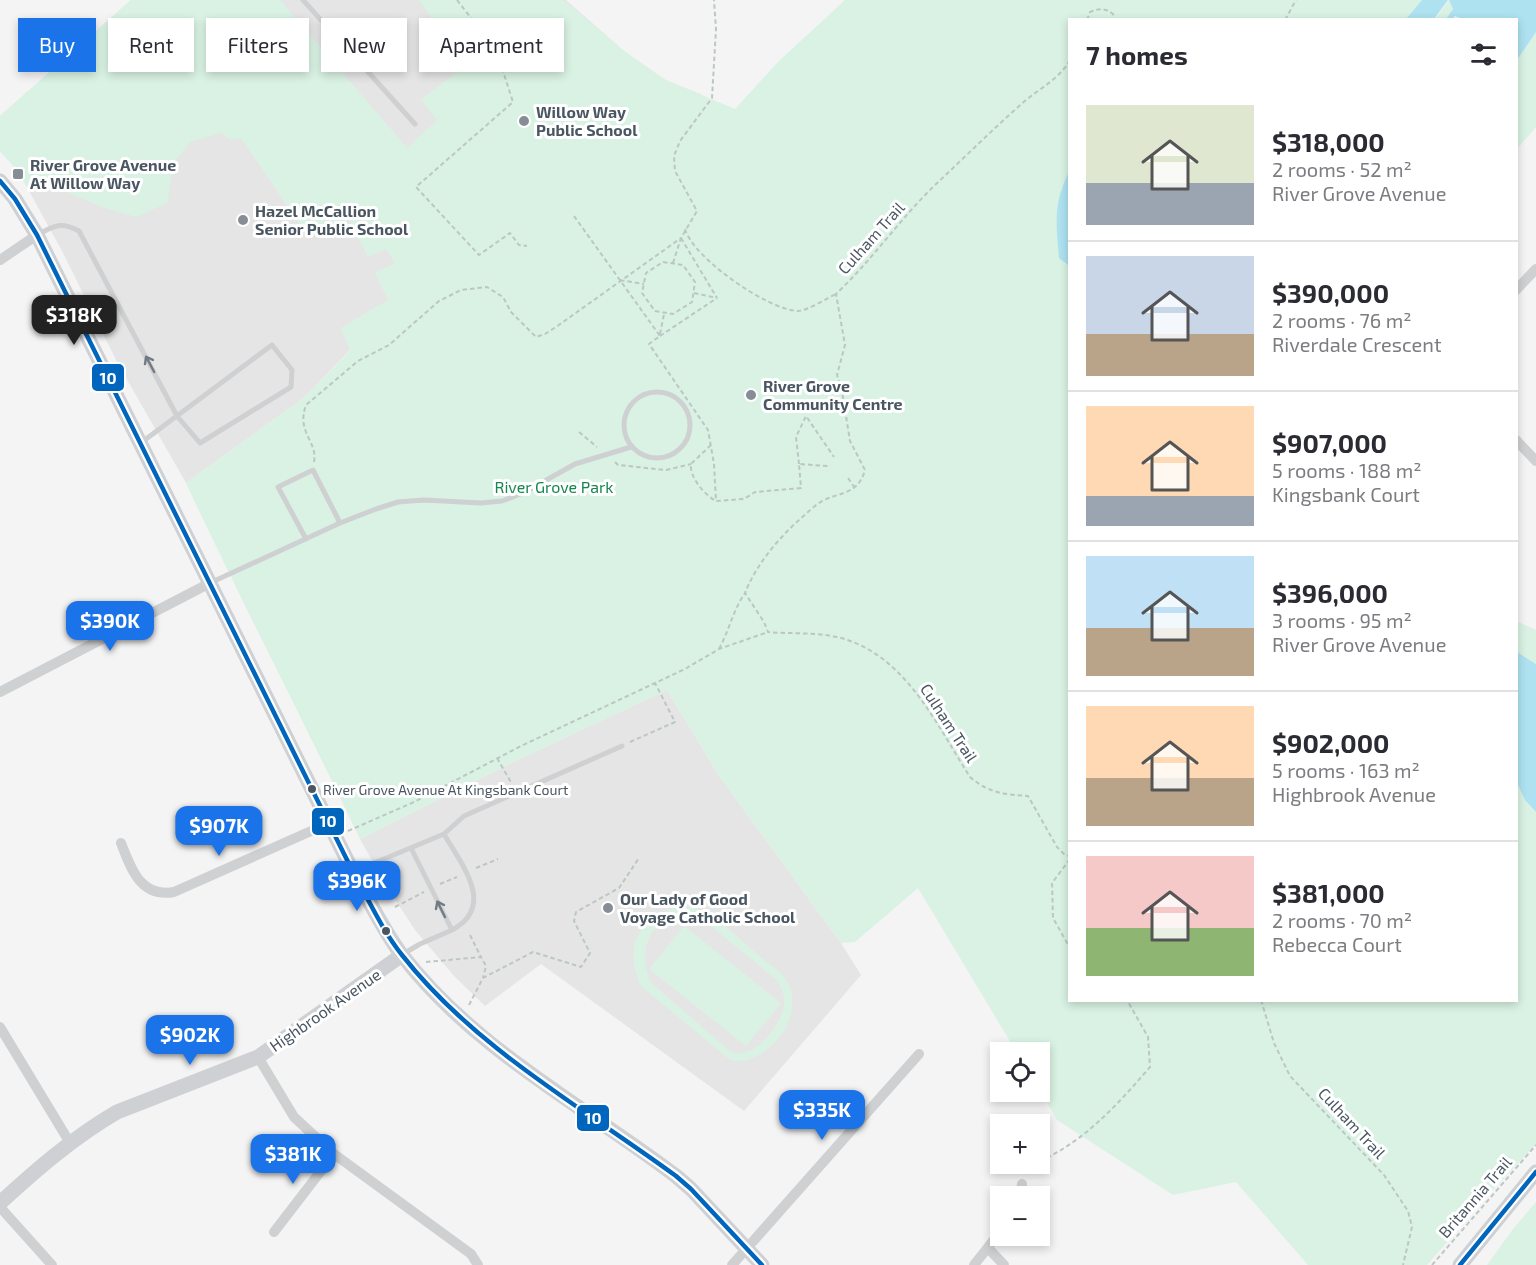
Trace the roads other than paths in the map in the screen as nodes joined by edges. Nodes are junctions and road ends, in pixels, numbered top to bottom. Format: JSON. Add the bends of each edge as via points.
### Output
{"nodes":[{"id":1,"x":303,"y":0,"type":"edge"},
{"id":2,"x":415,"y":124,"type":"dead end"},
{"id":3,"x":0,"y":181,"type":"edge"},
{"id":4,"x":38,"y":235,"type":"junction"},
{"id":5,"x":0,"y":260,"type":"edge"},
{"id":6,"x":1536,"y":269,"type":"edge"},
{"id":7,"x":1518,"y":288,"type":"edge"},
{"id":8,"x":177,"y":416,"type":"junction"},
{"id":9,"x":1518,"y":442,"type":"edge"},
{"id":10,"x":141,"y":443,"type":"junction"},
{"id":11,"x":631,"y":447,"type":"junction"},
{"id":12,"x":1536,"y":461,"type":"edge"},
{"id":13,"x":340,"y":523,"type":"junction"},
{"id":14,"x":306,"y":539,"type":"junction"},
{"id":15,"x":210,"y":583,"type":"junction"},
{"id":16,"x":0,"y":692,"type":"edge"},
{"id":17,"x":621,"y":746,"type":"road end"},
{"id":18,"x":329,"y":823,"type":"junction"},
{"id":19,"x":444,"y":834,"type":"junction"},
{"id":20,"x":121,"y":843,"type":"dead end"},
{"id":21,"x":411,"y":848,"type":"junction"},
{"id":22,"x":353,"y":872,"type":"junction"},
{"id":23,"x":452,"y":930,"type":"junction"},
{"id":24,"x":406,"y":960,"type":"junction"},
{"id":25,"x":0,"y":1027,"type":"edge"},
{"id":26,"x":919,"y":1054,"type":"dead end"},
{"id":27,"x":258,"y":1057,"type":"junction"},
{"id":28,"x":70,"y":1143,"type":"junction"},
{"id":29,"x":334,"y":1154,"type":"junction"},
{"id":30,"x":1536,"y":1172,"type":"edge"},
{"id":31,"x":0,"y":1205,"type":"edge"},
{"id":32,"x":274,"y":1232,"type":"dead end"},
{"id":33,"x":990,"y":1245,"type":"edge"},
{"id":34,"x":746,"y":1248,"type":"junction"},
{"id":35,"x":988,"y":1248,"type":"junction"},
{"id":36,"x":52,"y":1265,"type":"edge"},
{"id":37,"x":478,"y":1265,"type":"edge"},
{"id":38,"x":732,"y":1265,"type":"edge"},
{"id":39,"x":762,"y":1265,"type":"edge"},
{"id":40,"x":974,"y":1265,"type":"edge"},
{"id":41,"x":1004,"y":1265,"type":"edge"},
{"id":42,"x":1460,"y":1265,"type":"edge"}],
"edges":[{"from":1,"to":2,"type":"lane"},
{"from":3,"to":4,"type":"street"},
{"from":4,"to":5,"type":"street"},
{"from":8,"to":4,"type":"lane","one_way":true,"via":[[79,231],[55,225]]},
{"from":4,"to":10,"type":"street"},
{"from":6,"to":7,"type":"street"},
{"from":8,"to":8,"type":"lane","via":[[200,443],[291,387],[292,370],[272,345]]},
{"from":8,"to":10,"type":"lane"},
{"from":9,"to":12,"type":"street"},
{"from":10,"to":15,"type":"street"},
{"from":11,"to":11,"type":"lane","via":[[645,457],[670,456],[689,434],[685,406],[673,396],[657,392],[635,399],[624,421]]},
{"from":11,"to":13,"type":"lane","via":[[575,464],[502,501],[398,502]]},
{"from":13,"to":14,"type":"lane"},
{"from":13,"to":14,"type":"lane","via":[[313,470],[278,487]]},
{"from":14,"to":15,"type":"lane"},
{"from":15,"to":16,"type":"street"},
{"from":15,"to":18,"type":"street"},
{"from":17,"to":19,"type":"lane","via":[[464,816]]},
{"from":18,"to":20,"type":"street","via":[[165,894],[147,889],[132,869]]},
{"from":18,"to":22,"type":"street"},
{"from":19,"to":21,"type":"lane"},
{"from":19,"to":23,"type":"lane","via":[[455,849],[475,895],[461,925]]},
{"from":21,"to":22,"type":"lane"},
{"from":23,"to":21,"type":"lane","one_way":true},
{"from":22,"to":24,"type":"street"},
{"from":23,"to":24,"type":"lane","via":[[420,944]]},
{"from":24,"to":27,"type":"street","name":"Highbrook Avenue"},
{"from":24,"to":34,"type":"street","via":[[439,997],[490,1042],[676,1176]]},
{"from":25,"to":28,"type":"street"},
{"from":26,"to":34,"type":"street"},
{"from":27,"to":28,"type":"street","name":"Highbrook Avenue","via":[[117,1112]]},
{"from":27,"to":29,"type":"street","via":[[294,1117]]},
{"from":28,"to":31,"type":"street","name":"Highbrook Avenue"},
{"from":29,"to":32,"type":"street"},
{"from":29,"to":37,"type":"street","via":[[471,1254]]},
{"from":30,"to":42,"type":"street"},
{"from":31,"to":36,"type":"street"},
{"from":33,"to":35,"type":"street"},
{"from":34,"to":38,"type":"street"},
{"from":34,"to":39,"type":"street"},
{"from":35,"to":40,"type":"street"},
{"from":35,"to":41,"type":"street"}]}
